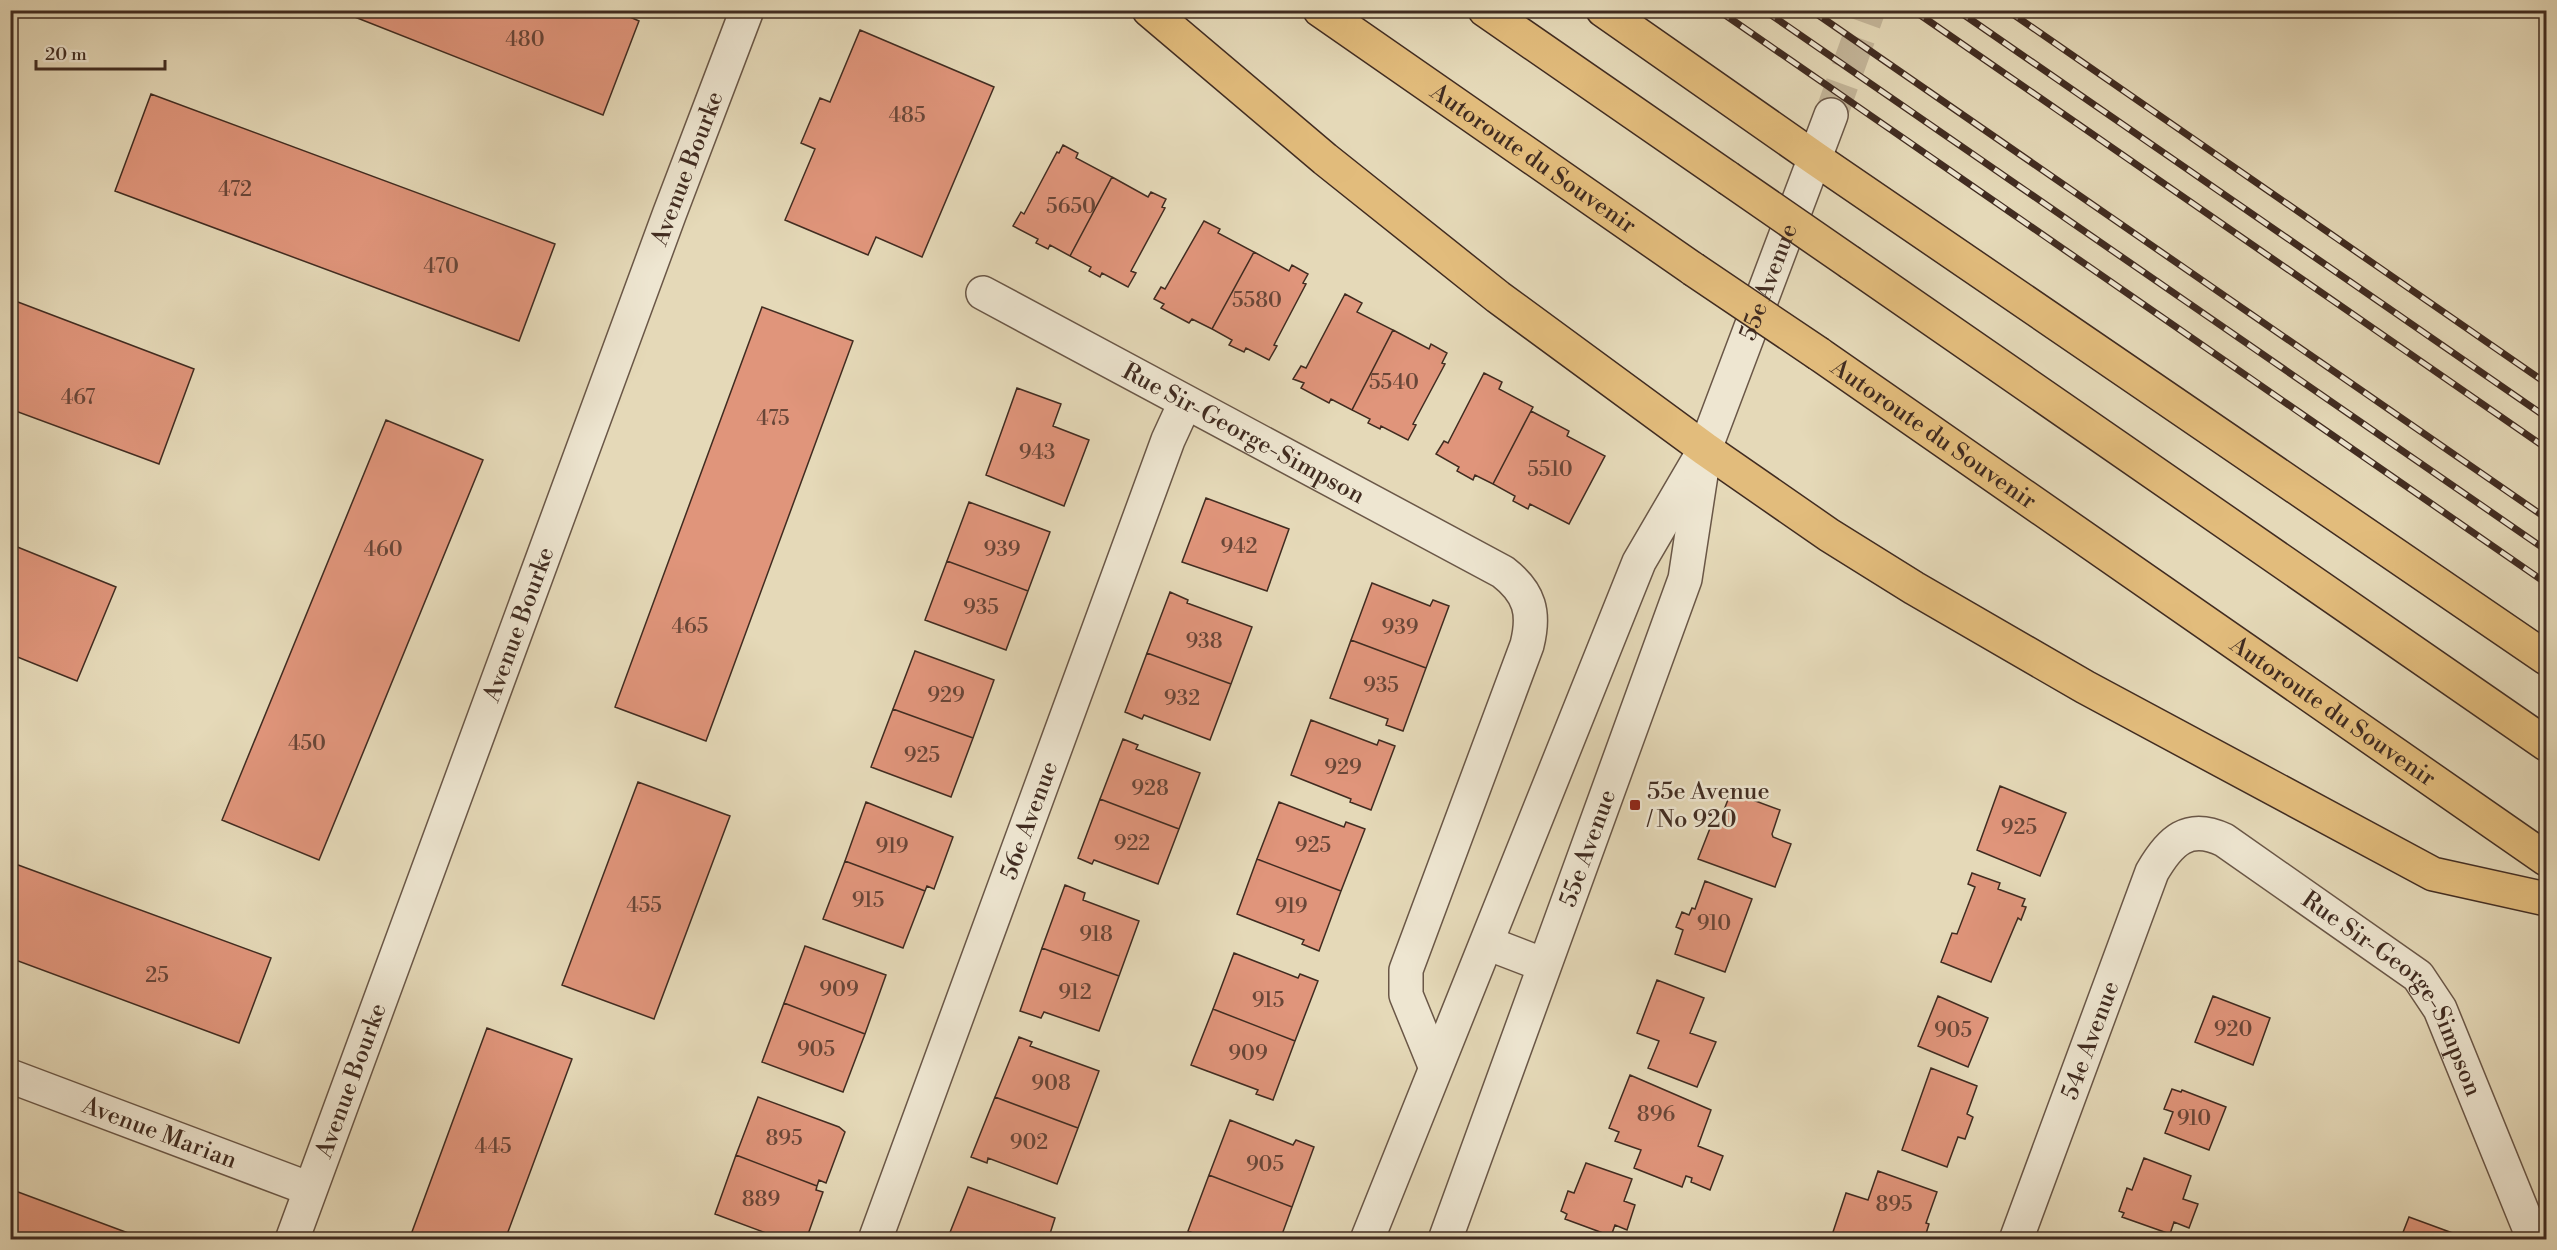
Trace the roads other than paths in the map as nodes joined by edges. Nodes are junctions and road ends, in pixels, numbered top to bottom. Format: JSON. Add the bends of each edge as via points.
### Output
{"nodes":[{"id":1,"x":747,"y":10,"type":"edge"},
{"id":2,"x":1149,"y":10,"type":"edge"},
{"id":3,"x":1320,"y":10,"type":"edge"},
{"id":4,"x":1485,"y":10,"type":"edge"},
{"id":5,"x":1603,"y":10,"type":"edge"},
{"id":6,"x":1831,"y":115,"type":"tunnel mouth"},
{"id":7,"x":1816,"y":159,"type":"junction"},
{"id":8,"x":982,"y":293,"type":"dead end"},
{"id":9,"x":1185,"y":402,"type":"junction"},
{"id":10,"x":1705,"y":449,"type":"junction"},
{"id":11,"x":2547,"y":658,"type":"edge"},
{"id":12,"x":2547,"y":744,"type":"edge"},
{"id":13,"x":2172,"y":845,"type":"joint"},
{"id":14,"x":2547,"y":860,"type":"edge"},
{"id":15,"x":2547,"y":899,"type":"edge"},
{"id":16,"x":1487,"y":943,"type":"junction"},
{"id":17,"x":1544,"y":965,"type":"junction"},
{"id":18,"x":1435,"y":1066,"type":"junction"},
{"id":19,"x":10,"y":1076,"type":"edge"},
{"id":20,"x":310,"y":1189,"type":"junction"},
{"id":21,"x":292,"y":1239,"type":"edge"},
{"id":22,"x":875,"y":1239,"type":"edge"},
{"id":23,"x":1366,"y":1239,"type":"edge"},
{"id":24,"x":1445,"y":1239,"type":"edge"},
{"id":25,"x":2016,"y":1239,"type":"edge"},
{"id":26,"x":2534,"y":1239,"type":"edge"}],
"edges":[{"from":1,"to":20,"type":"street","name":"Avenue Bourke"},
{"from":2,"to":10,"type":"highway","via":[[1497,297]]},
{"from":3,"to":14,"type":"highway","name":"Autoroute du Souvenir","bridge":true},
{"from":4,"to":12,"type":"highway","bridge":true},
{"from":5,"to":7,"type":"highway"},
{"from":6,"to":7,"type":"street","name":"55e Avenue"},
{"from":7,"to":10,"type":"street","name":"55e Avenue"},
{"from":7,"to":11,"type":"highway"},
{"from":8,"to":9,"type":"street","name":"Rue Sir-George-Simpson"},
{"from":9,"to":18,"type":"street","name":"Rue Sir-George-Simpson","via":[[1503,572],[1516,582],[1531,607],[1532,627],[1527,645],[1406,970],[1406,995]]},
{"from":9,"to":22,"type":"street","name":"56e Avenue"},
{"from":10,"to":15,"type":"highway","via":[[1914,588],[2208,754],[2433,874]]},
{"from":10,"to":16,"type":"street","name":"55e Avenue","via":[[1639,562]]},
{"from":10,"to":17,"type":"street","name":"55e Avenue","via":[[1685,579]]},
{"from":13,"to":25,"type":"street","name":"54e Avenue","via":[[2152,872]]},
{"from":13,"to":26,"type":"street","name":"Rue Sir-George-Simpson","via":[[2196,832],[2224,840],[2418,976],[2440,1009]]},
{"from":16,"to":17,"type":"street"},
{"from":16,"to":18,"type":"street","name":"55e Avenue"},
{"from":17,"to":24,"type":"street","name":"55e Avenue"},
{"from":18,"to":23,"type":"street","name":"55e Avenue"},
{"from":19,"to":20,"type":"street","name":"Avenue Marian"},
{"from":20,"to":21,"type":"street","name":"Avenue Bourke"}]}
